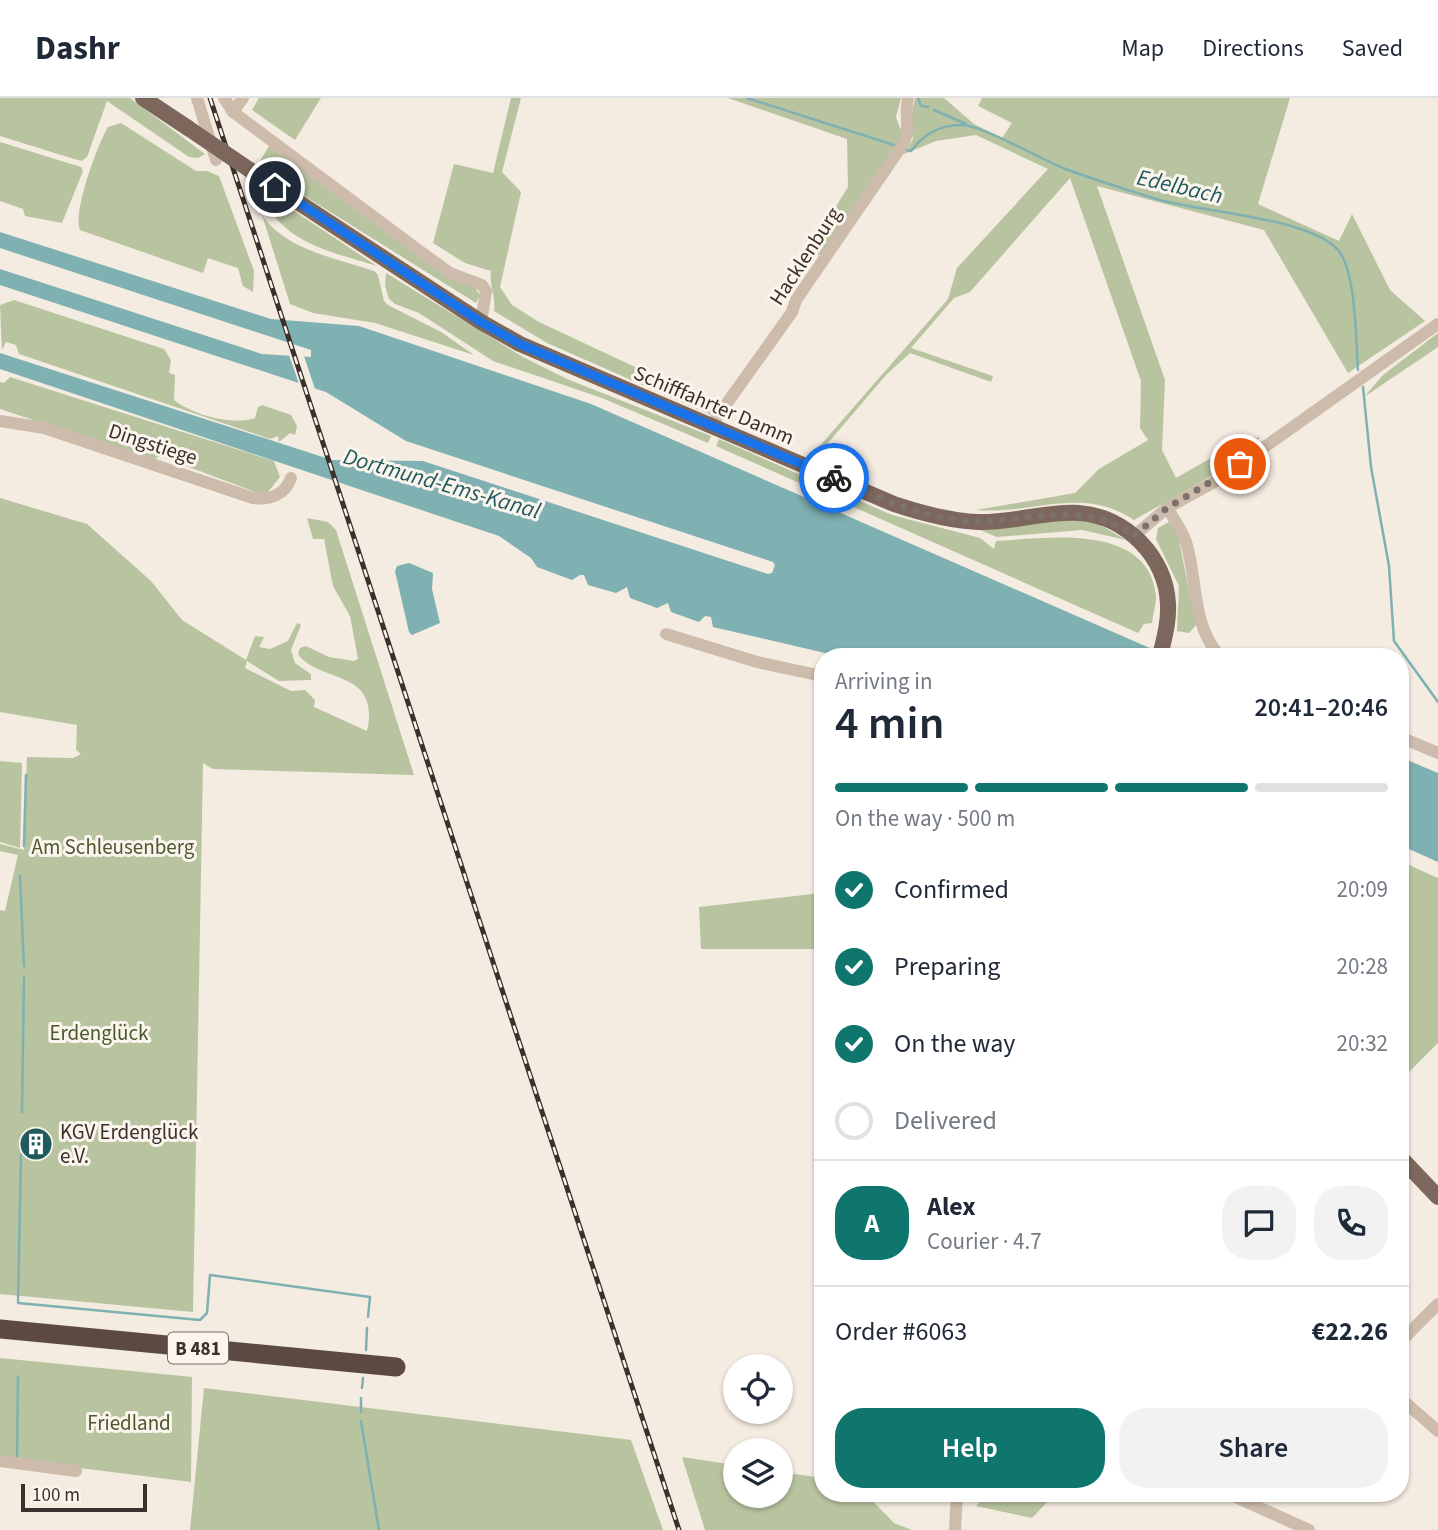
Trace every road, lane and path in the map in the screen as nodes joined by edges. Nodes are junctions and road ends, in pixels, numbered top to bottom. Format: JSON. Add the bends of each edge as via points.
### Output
{"nodes":[{"id":1,"x":143,"y":98,"type":"edge"},
{"id":2,"x":197,"y":98,"type":"edge"},
{"id":3,"x":224,"y":98,"type":"edge"},
{"id":4,"x":243,"y":98,"type":"edge"},
{"id":5,"x":908,"y":98,"type":"edge"},
{"id":6,"x":233,"y":112,"type":"junction"},
{"id":7,"x":216,"y":160,"type":"dead end"},
{"id":8,"x":481,"y":322,"type":"junction"},
{"id":9,"x":1438,"y":324,"type":"edge"},
{"id":10,"x":1,"y":425,"type":"edge"},
{"id":11,"x":710,"y":426,"type":"junction"},
{"id":12,"x":291,"y":478,"type":"dead end"},
{"id":13,"x":1167,"y":508,"type":"junction"},
{"id":14,"x":1134,"y":536,"type":"junction"},
{"id":15,"x":666,"y":634,"type":"dead end"},
{"id":16,"x":1161,"y":648,"type":"edge"},
{"id":17,"x":1213,"y":648,"type":"edge"},
{"id":18,"x":814,"y":674,"type":"edge"},
{"id":19,"x":1409,"y":741,"type":"edge"},
{"id":20,"x":1438,"y":753,"type":"edge"},
{"id":21,"x":1409,"y":1166,"type":"edge"},
{"id":22,"x":1438,"y":1197,"type":"edge"},
{"id":23,"x":1438,"y":1304,"type":"edge"},
{"id":24,"x":0,"y":1329,"type":"edge"},
{"id":25,"x":1409,"y":1333,"type":"edge"},
{"id":26,"x":396,"y":1367,"type":"dead end"},
{"id":27,"x":1409,"y":1406,"type":"edge"},
{"id":28,"x":1438,"y":1431,"type":"edge"},
{"id":29,"x":0,"y":1461,"type":"edge"},
{"id":30,"x":76,"y":1472,"type":"dead end"},
{"id":31,"x":957,"y":1502,"type":"edge"},
{"id":32,"x":1247,"y":1502,"type":"edge"},
{"id":33,"x":955,"y":1530,"type":"edge"},
{"id":34,"x":1308,"y":1530,"type":"edge"}],
"edges":[{"from":1,"to":8,"type":"main road","name":"Schifffahrter Damm","bridge":true},
{"from":2,"to":7,"type":"street"},
{"from":3,"to":6,"type":"street"},
{"from":4,"to":6,"type":"street"},
{"from":5,"to":11,"type":"street","name":"Hacklenburg","via":[[909,132],[903,144]]},
{"from":6,"to":8,"type":"street","via":[[450,273],[482,285],[486,291]]},
{"from":8,"to":11,"type":"main road","name":"Schifffahrter Damm","via":[[548,357]]},
{"from":9,"to":13,"type":"street","via":[[1217,480]]},
{"from":10,"to":12,"type":"street","name":"Dingstiege","via":[[44,428],[253,498],[275,496]]},
{"from":11,"to":14,"type":"main road","name":"Schifffahrter Damm","via":[[918,512],[976,522],[1087,514],[1106,519]]},
{"from":13,"to":14,"type":"street"},
{"from":13,"to":17,"type":"street","via":[[1187,545],[1201,624]]},
{"from":14,"to":16,"type":"main road","name":"Schifffahrter Damm","via":[[1155,559],[1165,583],[1168,612]]},
{"from":15,"to":18,"type":"street"},
{"from":19,"to":20,"type":"street"},
{"from":21,"to":22,"type":"main road"},
{"from":23,"to":25,"type":"street"},
{"from":24,"to":26,"type":"highway","number":"B 481"},
{"from":27,"to":28,"type":"street"},
{"from":29,"to":30,"type":"street"},
{"from":31,"to":33,"type":"street"},
{"from":32,"to":34,"type":"street"}]}
